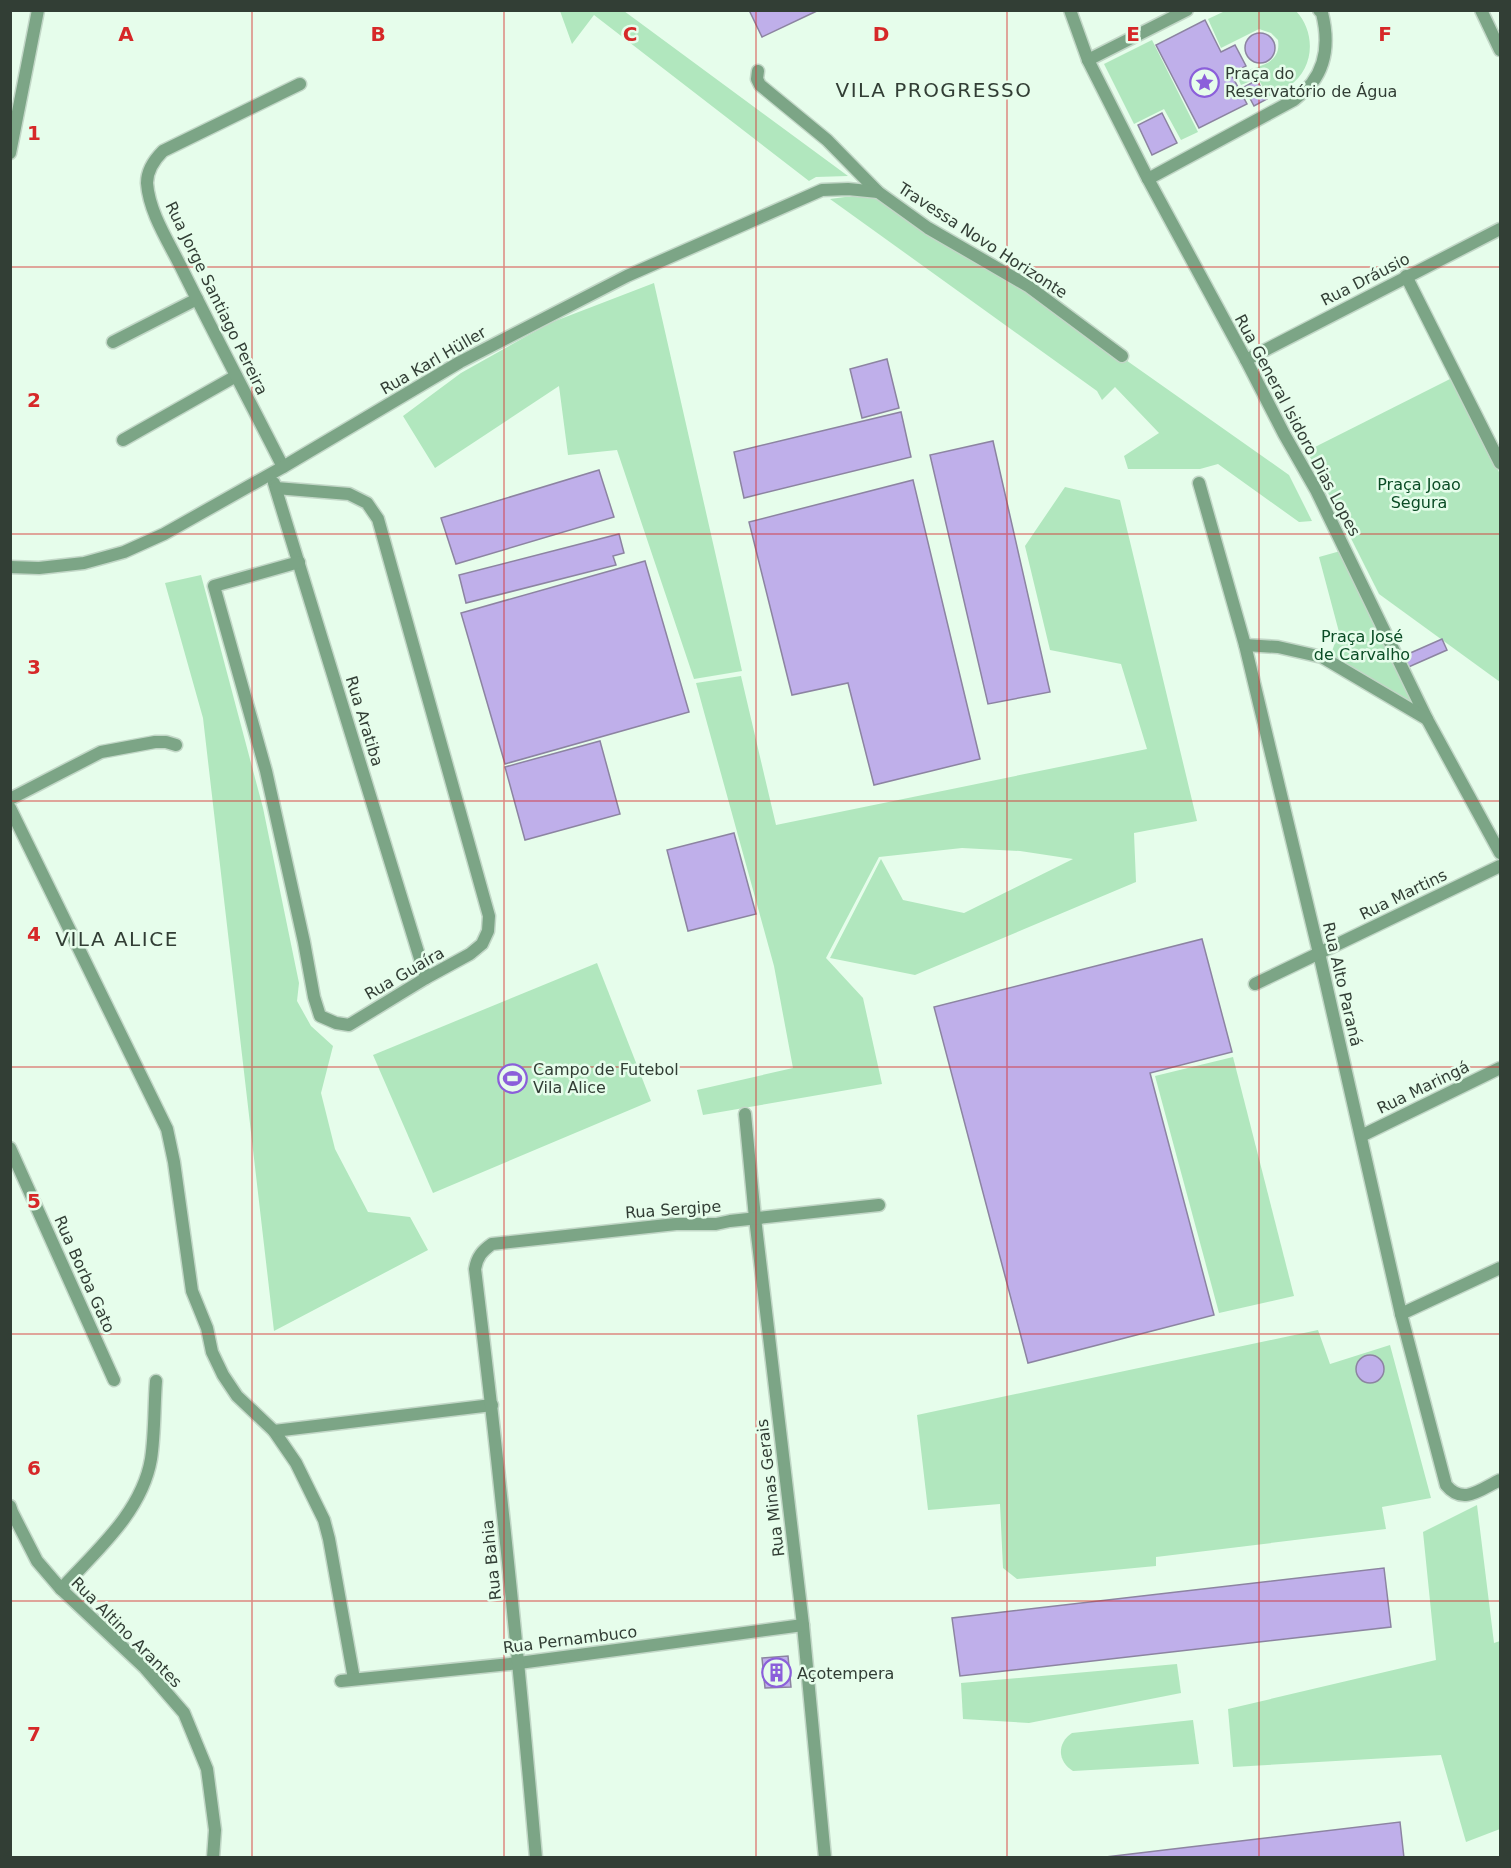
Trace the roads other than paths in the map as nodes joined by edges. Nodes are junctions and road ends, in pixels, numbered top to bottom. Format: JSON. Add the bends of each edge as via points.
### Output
{"nodes":[{"id":1,"x":38,"y":10,"type":"edge"},
{"id":2,"x":1070,"y":10,"type":"edge"},
{"id":3,"x":1187,"y":10,"type":"edge"},
{"id":4,"x":1481,"y":10,"type":"edge"},
{"id":5,"x":1323,"y":11,"type":"edge"},
{"id":6,"x":1500,"y":50,"type":"edge"},
{"id":7,"x":1088,"y":60,"type":"junction"},
{"id":8,"x":758,"y":71,"type":"dead end"},
{"id":9,"x":300,"y":84,"type":"dead end"},
{"id":10,"x":10,"y":153,"type":"edge"},
{"id":11,"x":1148,"y":179,"type":"junction"},
{"id":12,"x":878,"y":192,"type":"junction"},
{"id":13,"x":1500,"y":229,"type":"edge"},
{"id":14,"x":1406,"y":276,"type":"junction"},
{"id":15,"x":196,"y":298,"type":"junction"},
{"id":16,"x":113,"y":342,"type":"dead end"},
{"id":17,"x":1122,"y":356,"type":"dead end"},
{"id":18,"x":1246,"y":360,"type":"junction"},
{"id":19,"x":236,"y":376,"type":"junction"},
{"id":20,"x":123,"y":440,"type":"dead end"},
{"id":21,"x":1500,"y":463,"type":"edge"},
{"id":22,"x":283,"y":466,"type":"junction"},
{"id":23,"x":272,"y":473,"type":"junction"},
{"id":24,"x":1199,"y":483,"type":"dead end"},
{"id":25,"x":276,"y":488,"type":"junction"},
{"id":26,"x":299,"y":562,"type":"junction"},
{"id":27,"x":10,"y":567,"type":"edge"},
{"id":28,"x":1245,"y":645,"type":"junction"},
{"id":29,"x":1427,"y":719,"type":"junction"},
{"id":30,"x":176,"y":745,"type":"dead end"},
{"id":31,"x":10,"y":799,"type":"edge"},
{"id":32,"x":10,"y":808,"type":"edge"},
{"id":33,"x":1500,"y":853,"type":"edge"},
{"id":34,"x":1500,"y":866,"type":"edge"},
{"id":35,"x":1319,"y":952,"type":"junction"},
{"id":36,"x":426,"y":978,"type":"junction"},
{"id":37,"x":1255,"y":984,"type":"dead end"},
{"id":38,"x":1500,"y":1068,"type":"edge"},
{"id":39,"x":745,"y":1114,"type":"dead end"},
{"id":40,"x":1361,"y":1136,"type":"junction"},
{"id":41,"x":10,"y":1148,"type":"edge"},
{"id":42,"x":879,"y":1205,"type":"dead end"},
{"id":43,"x":755,"y":1218,"type":"junction"},
{"id":44,"x":477,"y":1259,"type":"joint"},
{"id":45,"x":1500,"y":1268,"type":"edge"},
{"id":46,"x":1401,"y":1314,"type":"junction"},
{"id":47,"x":114,"y":1380,"type":"dead end"},
{"id":48,"x":156,"y":1381,"type":"dead end"},
{"id":49,"x":492,"y":1405,"type":"junction"},
{"id":50,"x":274,"y":1431,"type":"junction"},
{"id":51,"x":1500,"y":1480,"type":"edge"},
{"id":52,"x":11,"y":1510,"type":"edge"},
{"id":53,"x":61,"y":1588,"type":"junction"},
{"id":54,"x":803,"y":1625,"type":"junction"},
{"id":55,"x":519,"y":1663,"type":"junction"},
{"id":56,"x":354,"y":1679,"type":"junction"},
{"id":57,"x":341,"y":1681,"type":"dead end"},
{"id":58,"x":213,"y":1857,"type":"edge"},
{"id":59,"x":536,"y":1857,"type":"edge"},
{"id":60,"x":825,"y":1857,"type":"edge"}],
"edges":[{"from":1,"to":10,"type":"street"},
{"from":2,"to":7,"type":"street","name":"Rua General Isidoro Dias Lopes"},
{"from":3,"to":7,"type":"street"},
{"from":4,"to":6,"type":"street"},
{"from":5,"to":11,"type":"street","via":[[1327,34],[1323,62],[1313,83],[1294,100]]},
{"from":7,"to":11,"type":"street","name":"Rua General Isidoro Dias Lopes"},
{"from":8,"to":12,"type":"street","name":"Travessa Novo Horizonte","via":[[760,85],[827,140]]},
{"from":9,"to":15,"type":"street","name":"Rua Jorge Santiago Pereira","via":[[163,151],[152,165],[147,179],[149,196]]},
{"from":11,"to":18,"type":"street","name":"Rua General Isidoro Dias Lopes"},
{"from":12,"to":17,"type":"street","name":"Travessa Novo Horizonte","via":[[928,228],[1028,286]]},
{"from":12,"to":22,"type":"street","name":"Rua Karl Hüller","via":[[822,190],[627,276],[460,362]]},
{"from":13,"to":14,"type":"street","name":"Rua Dráusio"},
{"from":14,"to":18,"type":"street","name":"Rua Dráusio"},
{"from":14,"to":21,"type":"street"},
{"from":15,"to":16,"type":"street"},
{"from":15,"to":19,"type":"street","name":"Rua Jorge Santiago Pereira"},
{"from":18,"to":29,"type":"street","name":"Rua General Isidoro Dias Lopes","via":[[1316,490]]},
{"from":19,"to":20,"type":"street"},
{"from":19,"to":22,"type":"street","name":"Rua Jorge Santiago Pereira"},
{"from":22,"to":23,"type":"street","name":"Rua Karl Hüller"},
{"from":23,"to":25,"type":"street","name":"Rua Aratiba"},
{"from":23,"to":27,"type":"street","name":"Rua Karl Hüller","via":[[124,552],[84,563]]},
{"from":24,"to":28,"type":"street","name":"Rua Alto Paraná"},
{"from":25,"to":26,"type":"street","name":"Rua Aratiba"},
{"from":25,"to":36,"type":"street","name":"Rua Guaíra","via":[[349,494],[367,503],[378,519],[489,916],[482,944]]},
{"from":26,"to":36,"type":"street","name":"Rua Aratiba"},
{"from":26,"to":36,"type":"street","name":"Rua Guaíra","via":[[214,586],[267,771],[314,997],[320,1016],[349,1025]]},
{"from":28,"to":29,"type":"street","via":[[1278,647],[1322,657]]},
{"from":28,"to":35,"type":"street","name":"Rua Alto Paraná"},
{"from":29,"to":33,"type":"street","name":"Rua General Isidoro Dias Lopes"},
{"from":30,"to":31,"type":"street","via":[[155,742],[101,752]]},
{"from":32,"to":50,"type":"street","via":[[167,1129],[192,1291],[212,1352],[237,1396]]},
{"from":34,"to":35,"type":"street","name":"Rua Martins"},
{"from":35,"to":37,"type":"street","name":"Rua Martins"},
{"from":35,"to":40,"type":"street","name":"Rua Alto Paraná"},
{"from":38,"to":40,"type":"street","name":"Rua Maringá"},
{"from":39,"to":43,"type":"street","name":"Rua Minas Gerais"},
{"from":40,"to":46,"type":"street","name":"Rua Alto Paraná"},
{"from":41,"to":47,"type":"street","name":"Rua Borba Gato"},
{"from":42,"to":43,"type":"street","name":"Rua Sergipe"},
{"from":43,"to":44,"type":"street","name":"Rua Sergipe","via":[[492,1244]]},
{"from":43,"to":54,"type":"street","name":"Rua Minas Gerais"},
{"from":44,"to":49,"type":"street","name":"Rua Bahia","via":[[475,1269]]},
{"from":45,"to":46,"type":"street"},
{"from":46,"to":51,"type":"street","name":"Rua Alto Paraná","via":[[1446,1485],[1451,1492],[1469,1495]]},
{"from":48,"to":53,"type":"street","via":[[151,1459],[144,1483],[118,1527]]},
{"from":49,"to":50,"type":"street"},
{"from":49,"to":55,"type":"street","name":"Rua Bahia"},
{"from":50,"to":56,"type":"street","via":[[296,1462],[324,1520]]},
{"from":52,"to":53,"type":"street","name":"Rua Altino Arantes","via":[[37,1561]]},
{"from":53,"to":58,"type":"street","name":"Rua Altino Arantes","via":[[145,1668],[184,1713],[207,1769],[215,1830]]},
{"from":54,"to":55,"type":"street","name":"Rua Pernambuco"},
{"from":54,"to":60,"type":"street","name":"Rua Minas Gerais"},
{"from":55,"to":56,"type":"street","name":"Rua Pernambuco"},
{"from":55,"to":59,"type":"street","name":"Rua Bahia"},
{"from":56,"to":57,"type":"street","name":"Rua Pernambuco"}]}
